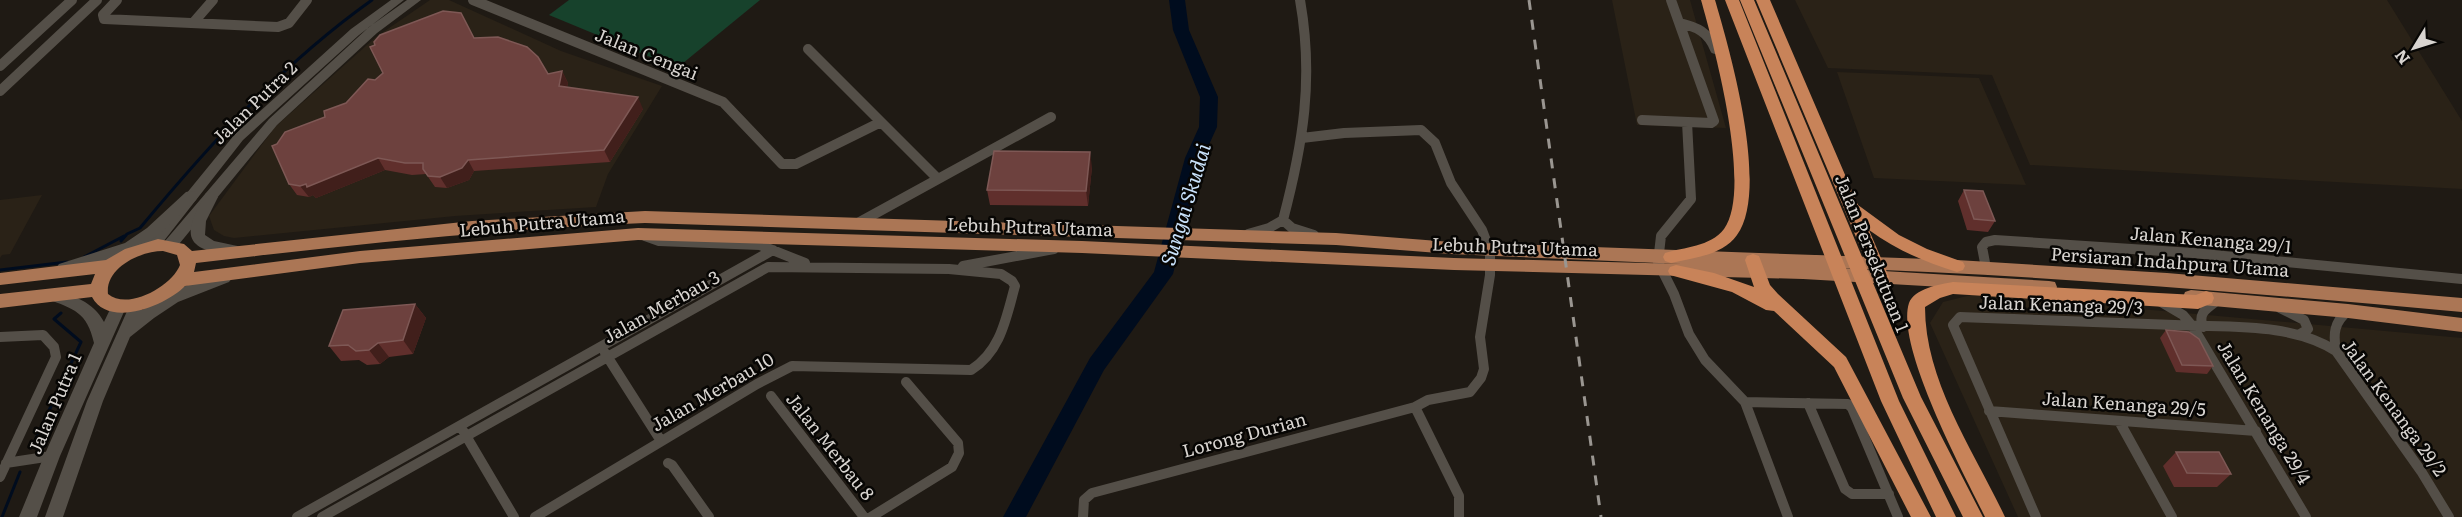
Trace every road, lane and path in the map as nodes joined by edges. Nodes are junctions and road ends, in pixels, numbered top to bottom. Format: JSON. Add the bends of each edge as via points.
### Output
{"nodes":[{"id":1,"x":72,"y":0,"type":"edge"},
{"id":2,"x":97,"y":0,"type":"edge"},
{"id":3,"x":117,"y":0,"type":"edge"},
{"id":4,"x":213,"y":0,"type":"edge"},
{"id":5,"x":307,"y":0,"type":"edge"},
{"id":6,"x":398,"y":0,"type":"edge"},
{"id":7,"x":415,"y":0,"type":"edge"},
{"id":8,"x":473,"y":0,"type":"edge"},
{"id":9,"x":1300,"y":0,"type":"edge"},
{"id":10,"x":1671,"y":0,"type":"edge"},
{"id":11,"x":1708,"y":0,"type":"edge"},
{"id":12,"x":1732,"y":0,"type":"edge"},
{"id":13,"x":1748,"y":0,"type":"edge"},
{"id":14,"x":1763,"y":0,"type":"edge"},
{"id":15,"x":193,"y":23,"type":"junction"},
{"id":16,"x":1680,"y":23,"type":"junction"},
{"id":17,"x":808,"y":49,"type":"dead end"},
{"id":18,"x":0,"y":66,"type":"edge"},
{"id":19,"x":0,"y":92,"type":"edge"},
{"id":20,"x":1732,"y":100,"type":"junction"},
{"id":21,"x":1051,"y":117,"type":"dead end"},
{"id":22,"x":1642,"y":120,"type":"dead end"},
{"id":23,"x":881,"y":122,"type":"junction"},
{"id":24,"x":1687,"y":122,"type":"junction"},
{"id":25,"x":1302,"y":138,"type":"junction"},
{"id":26,"x":938,"y":179,"type":"junction"},
{"id":27,"x":191,"y":196,"type":"junction"},
{"id":28,"x":211,"y":197,"type":"junction"},
{"id":29,"x":1850,"y":207,"type":"junction"},
{"id":30,"x":1283,"y":220,"type":"junction"},
{"id":31,"x":858,"y":223,"type":"junction"},
{"id":32,"x":638,"y":234,"type":"junction"},
{"id":33,"x":1336,"y":240,"type":"junction"},
{"id":34,"x":1077,"y":242,"type":"junction"},
{"id":35,"x":1229,"y":245,"type":"junction"},
{"id":36,"x":170,"y":246,"type":"junction"},
{"id":37,"x":151,"y":247,"type":"junction"},
{"id":38,"x":773,"y":250,"type":"junction"},
{"id":39,"x":242,"y":251,"type":"junction"},
{"id":40,"x":1453,"y":256,"type":"junction"},
{"id":41,"x":187,"y":258,"type":"junction"},
{"id":42,"x":1673,"y":264,"type":"junction"},
{"id":43,"x":111,"y":266,"type":"junction"},
{"id":44,"x":811,"y":266,"type":"junction"},
{"id":45,"x":1957,"y":266,"type":"junction"},
{"id":46,"x":1755,"y":267,"type":"junction"},
{"id":47,"x":1986,"y":268,"type":"junction"},
{"id":48,"x":949,"y":269,"type":"junction"},
{"id":49,"x":260,"y":270,"type":"junction"},
{"id":50,"x":1879,"y":270,"type":"junction"},
{"id":51,"x":40,"y":273,"type":"junction"},
{"id":52,"x":0,"y":279,"type":"edge"},
{"id":53,"x":2462,"y":279,"type":"edge"},
{"id":54,"x":178,"y":280,"type":"junction"},
{"id":55,"x":98,"y":290,"type":"junction"},
{"id":56,"x":52,"y":295,"type":"junction"},
{"id":57,"x":2213,"y":299,"type":"junction"},
{"id":58,"x":2155,"y":300,"type":"junction"},
{"id":59,"x":0,"y":301,"type":"edge"},
{"id":60,"x":137,"y":304,"type":"junction"},
{"id":61,"x":2271,"y":304,"type":"junction"},
{"id":62,"x":2462,"y":305,"type":"edge"},
{"id":63,"x":119,"y":306,"type":"junction"},
{"id":64,"x":2348,"y":311,"type":"junction"},
{"id":65,"x":1793,"y":319,"type":"junction"},
{"id":66,"x":1004,"y":320,"type":"joint"},
{"id":67,"x":2462,"y":325,"type":"edge"},
{"id":68,"x":2198,"y":327,"type":"junction"},
{"id":69,"x":2299,"y":334,"type":"junction"},
{"id":70,"x":0,"y":337,"type":"edge"},
{"id":71,"x":120,"y":340,"type":"junction"},
{"id":72,"x":102,"y":342,"type":"junction"},
{"id":73,"x":604,"y":351,"type":"junction"},
{"id":74,"x":2336,"y":351,"type":"junction"},
{"id":75,"x":906,"y":382,"type":"dead end"},
{"id":76,"x":771,"y":396,"type":"dead end"},
{"id":77,"x":1745,"y":402,"type":"junction"},
{"id":78,"x":1808,"y":403,"type":"junction"},
{"id":79,"x":1415,"y":407,"type":"junction"},
{"id":80,"x":1989,"y":411,"type":"junction"},
{"id":81,"x":2119,"y":421,"type":"junction"},
{"id":82,"x":463,"y":430,"type":"junction"},
{"id":83,"x":2256,"y":430,"type":"junction"},
{"id":84,"x":661,"y":441,"type":"junction"},
{"id":85,"x":1879,"y":451,"type":"junction"},
{"id":86,"x":52,"y":456,"type":"junction"},
{"id":87,"x":6,"y":463,"type":"junction"},
{"id":88,"x":668,"y":463,"type":"dead end"},
{"id":89,"x":0,"y":477,"type":"edge"},
{"id":90,"x":1889,"y":494,"type":"junction"},
{"id":91,"x":28,"y":517,"type":"edge"},
{"id":92,"x":54,"y":517,"type":"edge"},
{"id":93,"x":297,"y":517,"type":"edge"},
{"id":94,"x":321,"y":517,"type":"edge"},
{"id":95,"x":514,"y":517,"type":"edge"},
{"id":96,"x":536,"y":517,"type":"edge"},
{"id":97,"x":709,"y":517,"type":"edge"},
{"id":98,"x":864,"y":517,"type":"edge"},
{"id":99,"x":871,"y":517,"type":"edge"},
{"id":100,"x":1083,"y":517,"type":"edge"},
{"id":101,"x":1459,"y":517,"type":"edge"},
{"id":102,"x":1788,"y":517,"type":"edge"},
{"id":103,"x":1898,"y":517,"type":"edge"},
{"id":104,"x":1921,"y":517,"type":"edge"},
{"id":105,"x":1946,"y":517,"type":"edge"},
{"id":106,"x":1973,"y":517,"type":"edge"},
{"id":107,"x":1995,"y":517,"type":"edge"},
{"id":108,"x":2036,"y":517,"type":"edge"},
{"id":109,"x":2172,"y":517,"type":"edge"},
{"id":110,"x":2306,"y":517,"type":"edge"},
{"id":111,"x":2449,"y":517,"type":"edge"}],
"edges":[{"from":1,"to":18,"type":"street"},
{"from":2,"to":19,"type":"street"},
{"from":3,"to":15,"type":"street","via":[[102,15],[104,19]]},
{"from":4,"to":15,"type":"street"},
{"from":5,"to":15,"type":"street","via":[[284,26]]},
{"from":6,"to":27,"type":"street","name":"Jalan Putra 2","via":[[355,32],[239,137]]},
{"from":7,"to":28,"type":"street","name":"Jalan Putra 2","via":[[373,30],[273,122]]},
{"from":8,"to":23,"type":"street","name":"Jalan Cengai","via":[[723,102],[783,164],[796,164]]},
{"from":9,"to":25,"type":"street","via":[[1308,36],[1309,80]]},
{"from":10,"to":16,"type":"street"},
{"from":11,"to":20,"type":"highway"},
{"from":12,"to":105,"type":"highway","via":[[1890,401]]},
{"from":13,"to":106,"type":"highway","name":"Jalan Persekutuan 1","via":[[1912,398]]},
{"from":14,"to":29,"type":"highway"},
{"from":16,"to":20,"type":"street","via":[[1698,27],[1712,38]]},
{"from":16,"to":24,"type":"street","via":[[1714,121]]},
{"from":17,"to":23,"type":"street"},
{"from":20,"to":42,"type":"highway","via":[[1739,130],[1739,215],[1722,241]]},
{"from":21,"to":26,"type":"street"},
{"from":22,"to":24,"type":"street"},
{"from":23,"to":26,"type":"street"},
{"from":24,"to":77,"type":"street","via":[[1691,198],[1661,236],[1658,262],[1689,334],[1705,360]]},
{"from":25,"to":30,"type":"street"},
{"from":25,"to":79,"type":"street","name":"Lorong Durian","via":[[1344,133],[1429,133],[1451,185],[1485,235],[1492,272],[1482,308],[1484,371],[1470,392],[1436,397]]},
{"from":26,"to":31,"type":"street"},
{"from":27,"to":37,"type":"street","name":"Jalan Putra 2"},
{"from":27,"to":51,"type":"main road","via":[[136,243],[89,261]]},
{"from":28,"to":36,"type":"street","name":"Jalan Putra 2"},
{"from":28,"to":39,"type":"main road","via":[[197,222],[198,238],[204,245]]},
{"from":29,"to":45,"type":"highway","via":[[1893,239]]},
{"from":29,"to":50,"type":"highway"},
{"from":30,"to":33,"type":"street","via":[[1304,233]]},
{"from":30,"to":35,"type":"street"},
{"from":31,"to":34,"type":"main road","name":"Lebuh Putra Utama"},
{"from":31,"to":39,"type":"main road","name":"Lebuh Putra Utama","via":[[645,217],[573,219]]},
{"from":32,"to":34,"type":"main road","name":"Lebuh Putra Utama"},
{"from":32,"to":38,"type":"street","via":[[659,241],[760,245]]},
{"from":32,"to":49,"type":"main road","name":"Lebuh Putra Utama","via":[[368,256]]},
{"from":33,"to":35,"type":"main road","name":"Lebuh Putra Utama"},
{"from":33,"to":40,"type":"main road","name":"Lebuh Putra Utama"},
{"from":34,"to":35,"type":"main road","name":"Lebuh Putra Utama"},
{"from":34,"to":48,"type":"street"},
{"from":35,"to":40,"type":"main road","name":"Lebuh Putra Utama"},
{"from":36,"to":37,"type":"main road"},
{"from":36,"to":41,"type":"main road","via":[[181,249]]},
{"from":37,"to":43,"type":"main road","via":[[128,254]]},
{"from":38,"to":44,"type":"street"},
{"from":38,"to":73,"type":"street"},
{"from":39,"to":41,"type":"main road","name":"Lebuh Putra Utama"},
{"from":40,"to":42,"type":"main road","name":"Lebuh Putra Utama"},
{"from":41,"to":54,"type":"main road","via":[[188,265]]},
{"from":42,"to":46,"type":"main road","name":"Lebuh Putra Utama"},
{"from":42,"to":65,"type":"highway","via":[[1758,295]]},
{"from":43,"to":51,"type":"main road"},
{"from":43,"to":55,"type":"main road"},
{"from":44,"to":48,"type":"street","name":"Jalan Merbau 3"},
{"from":44,"to":73,"type":"street","name":"Jalan Merbau 3","via":[[768,267]]},
{"from":45,"to":47,"type":"main road","name":"Persiaran Indahpura Utama"},
{"from":45,"to":50,"type":"main road","name":"Persiaran Indahpura Utama"},
{"from":46,"to":50,"type":"main road","name":"Lebuh Putra Utama"},
{"from":46,"to":65,"type":"highway","via":[[1772,299]]},
{"from":47,"to":53,"type":"street","name":"Jalan Kenanga 29/1","via":[[1982,247],[1995,240],[2193,253]]},
{"from":47,"to":62,"type":"main road","name":"Persiaran Indahpura Utama","via":[[2188,280]]},
{"from":48,"to":66,"type":"street","name":"Jalan Merbau 3","via":[[1001,274],[1012,281],[1015,286]]},
{"from":49,"to":54,"type":"main road","name":"Lebuh Putra Utama"},
{"from":49,"to":71,"type":"main road","via":[[207,283],[170,300],[150,312]]},
{"from":50,"to":57,"type":"main road","name":"Persiaran Indahpura Utama"},
{"from":51,"to":52,"type":"main road"},
{"from":54,"to":60,"type":"main road","via":[[161,295]]},
{"from":55,"to":56,"type":"main road"},
{"from":55,"to":63,"type":"main road","via":[[101,298]]},
{"from":56,"to":59,"type":"main road"},
{"from":56,"to":72,"type":"main road","via":[[87,309],[100,325]]},
{"from":57,"to":58,"type":"highway"},
{"from":57,"to":61,"type":"main road","name":"Persiaran Indahpura Utama"},
{"from":57,"to":68,"type":"street","via":[[2202,312]]},
{"from":58,"to":68,"type":"street","name":"Jalan Kenanga 29/4"},
{"from":58,"to":107,"type":"highway","via":[[1953,288],[1938,290],[1917,304],[1916,330],[1940,402]]},
{"from":60,"to":63,"type":"main road"},
{"from":60,"to":71,"type":"main road","name":"Jalan Putra 1"},
{"from":61,"to":64,"type":"main road","name":"Persiaran Indahpura Utama"},
{"from":61,"to":69,"type":"street","via":[[2304,320],[2308,329]]},
{"from":63,"to":72,"type":"main road","name":"Jalan Putra 1"},
{"from":64,"to":67,"type":"main road","name":"Persiaran Indahpura Utama"},
{"from":64,"to":74,"type":"street","via":[[2334,323]]},
{"from":65,"to":85,"type":"highway","via":[[1840,362]]},
{"from":66,"to":84,"type":"street","name":"Jalan Merbau 10","via":[[992,353],[971,370],[792,366]]},
{"from":68,"to":69,"type":"street","name":"Jalan Kenanga 29/2"},
{"from":68,"to":80,"type":"street","name":"Jalan Kenanga 29/3","via":[[1965,316],[1956,319],[1953,326]]},
{"from":68,"to":83,"type":"street","name":"Jalan Kenanga 29/4"},
{"from":69,"to":74,"type":"street","name":"Jalan Kenanga 29/2"},
{"from":70,"to":87,"type":"street","via":[[38,334],[56,352]]},
{"from":71,"to":92,"type":"main road","name":"Jalan Putra 1"},
{"from":72,"to":86,"type":"main road","name":"Jalan Putra 1"},
{"from":73,"to":82,"type":"street"},
{"from":73,"to":84,"type":"street"},
{"from":74,"to":111,"type":"street","name":"Jalan Kenanga 29/2"},
{"from":75,"to":99,"type":"street","via":[[958,443],[959,458],[952,467]]},
{"from":76,"to":98,"type":"street","name":"Jalan Merbau 8"},
{"from":77,"to":78,"type":"street"},
{"from":77,"to":102,"type":"street"},
{"from":78,"to":85,"type":"street","via":[[1848,404]]},
{"from":78,"to":90,"type":"street","via":[[1845,489],[1852,494]]},
{"from":79,"to":100,"type":"street","name":"Lorong Durian","via":[[1092,494],[1084,500]]},
{"from":79,"to":101,"type":"street","via":[[1459,496]]},
{"from":80,"to":81,"type":"street","name":"Jalan Kenanga 29/5"},
{"from":80,"to":108,"type":"street"},
{"from":81,"to":83,"type":"street","name":"Jalan Kenanga 29/5"},
{"from":81,"to":109,"type":"street"},
{"from":82,"to":93,"type":"street"},
{"from":82,"to":94,"type":"street"},
{"from":82,"to":95,"type":"street"},
{"from":83,"to":110,"type":"street","name":"Jalan Kenanga 29/4"},
{"from":84,"to":96,"type":"street","name":"Jalan Merbau 10"},
{"from":85,"to":90,"type":"street"},
{"from":85,"to":104,"type":"highway"},
{"from":86,"to":87,"type":"street"},
{"from":86,"to":91,"type":"main road","name":"Jalan Putra 1"},
{"from":87,"to":89,"type":"street"},
{"from":88,"to":97,"type":"street"},
{"from":90,"to":103,"type":"street"}]}
